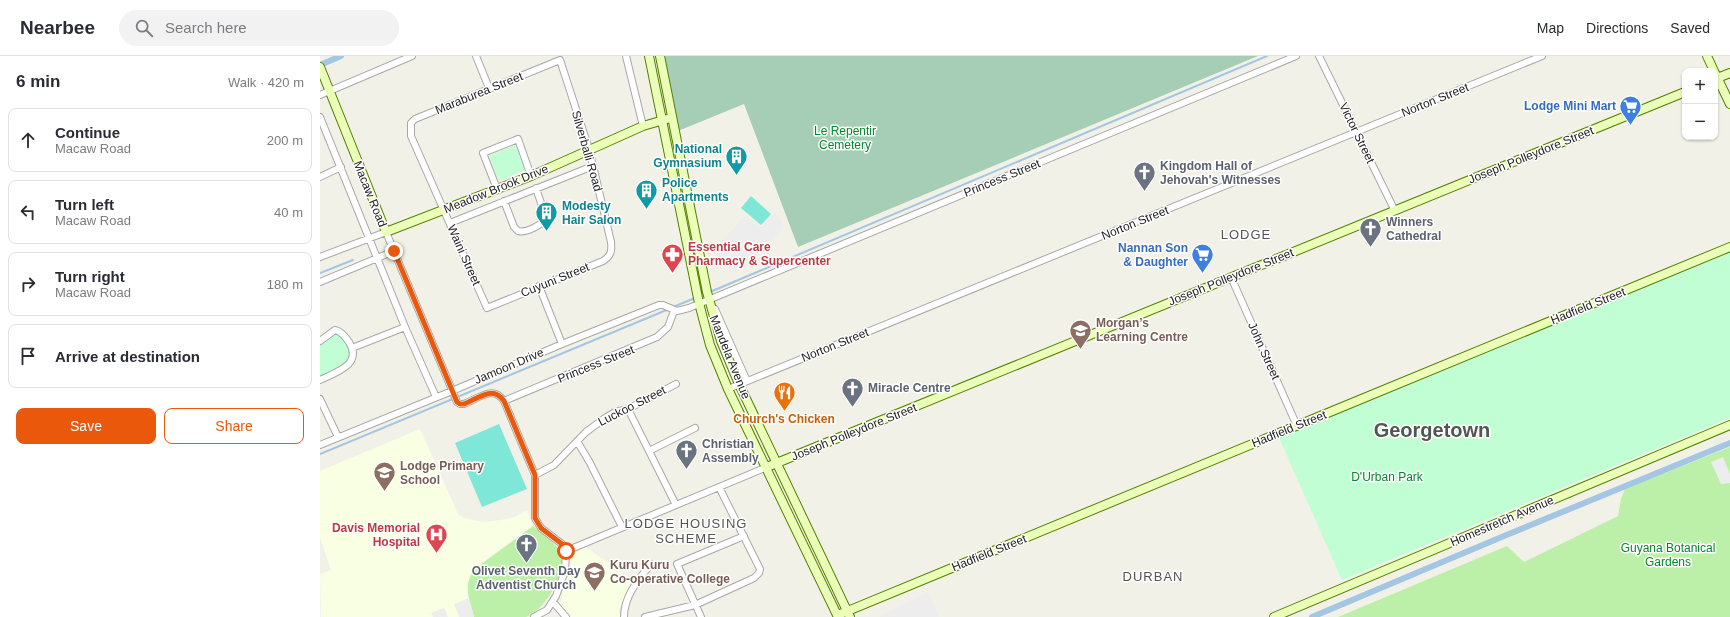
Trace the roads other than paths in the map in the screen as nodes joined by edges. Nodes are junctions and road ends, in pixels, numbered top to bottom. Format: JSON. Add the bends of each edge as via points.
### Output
{"nodes":[{"id":1,"x":412,"y":56,"type":"edge"},
{"id":2,"x":476,"y":56,"type":"edge"},
{"id":3,"x":626,"y":56,"type":"edge"},
{"id":4,"x":649,"y":56,"type":"edge"},
{"id":5,"x":660,"y":56,"type":"edge"},
{"id":6,"x":1296,"y":56,"type":"edge"},
{"id":7,"x":1319,"y":56,"type":"edge"},
{"id":8,"x":1542,"y":56,"type":"edge"},
{"id":9,"x":1707,"y":56,"type":"edge"},
{"id":10,"x":560,"y":60,"type":"joint"},
{"id":11,"x":1712,"y":68,"type":"edge"},
{"id":12,"x":321,"y":70,"type":"edge"},
{"id":13,"x":1730,"y":73,"type":"edge"},
{"id":14,"x":1718,"y":75,"type":"edge"},
{"id":15,"x":1718,"y":82,"type":"edge"},
{"id":16,"x":489,"y":88,"type":"junction"},
{"id":17,"x":329,"y":91,"type":"junction"},
{"id":18,"x":1682,"y":93,"type":"edge"},
{"id":19,"x":320,"y":95,"type":"edge"},
{"id":20,"x":1730,"y":104,"type":"edge"},
{"id":21,"x":320,"y":117,"type":"edge"},
{"id":22,"x":671,"y":117,"type":"junction"},
{"id":23,"x":662,"y":120,"type":"junction"},
{"id":24,"x":643,"y":126,"type":"junction"},
{"id":25,"x":1356,"y":132,"type":"junction"},
{"id":26,"x":412,"y":136,"type":"joint"},
{"id":27,"x":589,"y":149,"type":"junction"},
{"id":28,"x":593,"y":166,"type":"junction"},
{"id":29,"x":341,"y":167,"type":"junction"},
{"id":30,"x":531,"y":176,"type":"junction"},
{"id":31,"x":320,"y":177,"type":"edge"},
{"id":32,"x":536,"y":188,"type":"junction"},
{"id":33,"x":497,"y":189,"type":"junction"},
{"id":34,"x":504,"y":201,"type":"junction"},
{"id":35,"x":444,"y":210,"type":"junction"},
{"id":36,"x":1395,"y":211,"type":"junction"},
{"id":37,"x":450,"y":223,"type":"junction"},
{"id":38,"x":386,"y":232,"type":"junction"},
{"id":39,"x":369,"y":238,"type":"junction"},
{"id":40,"x":611,"y":242,"type":"joint"},
{"id":41,"x":1730,"y":247,"type":"edge"},
{"id":42,"x":394,"y":251,"type":"junction"},
{"id":43,"x":320,"y":257,"type":"edge"},
{"id":44,"x":377,"y":258,"type":"junction"},
{"id":45,"x":1231,"y":277,"type":"junction"},
{"id":46,"x":320,"y":282,"type":"edge"},
{"id":47,"x":539,"y":286,"type":"junction"},
{"id":48,"x":708,"y":296,"type":"junction"},
{"id":49,"x":698,"y":299,"type":"junction"},
{"id":50,"x":487,"y":308,"type":"joint"},
{"id":51,"x":674,"y":310,"type":"junction"},
{"id":52,"x":405,"y":327,"type":"junction"},
{"id":53,"x":320,"y":341,"type":"edge"},
{"id":54,"x":562,"y":344,"type":"junction"},
{"id":55,"x":352,"y":348,"type":"junction"},
{"id":56,"x":320,"y":380,"type":"edge"},
{"id":57,"x":743,"y":382,"type":"junction"},
{"id":58,"x":676,"y":384,"type":"dead end"},
{"id":59,"x":728,"y":388,"type":"junction"},
{"id":60,"x":453,"y":393,"type":"junction"},
{"id":61,"x":436,"y":397,"type":"junction"},
{"id":62,"x":320,"y":399,"type":"edge"},
{"id":63,"x":504,"y":401,"type":"junction"},
{"id":64,"x":628,"y":409,"type":"junction"},
{"id":65,"x":1730,"y":425,"type":"edge"},
{"id":66,"x":1297,"y":426,"type":"junction"},
{"id":67,"x":695,"y":428,"type":"dead end"},
{"id":68,"x":338,"y":437,"type":"junction"},
{"id":69,"x":577,"y":441,"type":"junction"},
{"id":70,"x":320,"y":444,"type":"edge"},
{"id":71,"x":649,"y":451,"type":"junction"},
{"id":72,"x":778,"y":463,"type":"junction"},
{"id":73,"x":767,"y":467,"type":"junction"},
{"id":74,"x":535,"y":475,"type":"junction"},
{"id":75,"x":719,"y":487,"type":"junction"},
{"id":76,"x":676,"y":505,"type":"junction"},
{"id":77,"x":622,"y":527,"type":"junction"},
{"id":78,"x":744,"y":536,"type":"junction"},
{"id":79,"x":566,"y":551,"type":"junction"},
{"id":80,"x":651,"y":564,"type":"dead end"},
{"id":81,"x":553,"y":602,"type":"junction"},
{"id":82,"x":695,"y":605,"type":"junction"},
{"id":83,"x":849,"y":614,"type":"edge"},
{"id":84,"x":837,"y":616,"type":"edge"},
{"id":85,"x":534,"y":617,"type":"edge"},
{"id":86,"x":566,"y":617,"type":"edge"},
{"id":87,"x":624,"y":617,"type":"edge"},
{"id":88,"x":645,"y":617,"type":"edge"},
{"id":89,"x":701,"y":617,"type":"edge"},
{"id":90,"x":1274,"y":617,"type":"edge"}],
"edges":[{"from":1,"to":17,"type":"street"},
{"from":2,"to":16,"type":"street"},
{"from":3,"to":24,"type":"street"},
{"from":4,"to":23,"type":"street","name":"Mandela Avenue"},
{"from":5,"to":22,"type":"street","name":"Mandela Avenue"},
{"from":6,"to":48,"type":"street","name":"Princess Street"},
{"from":7,"to":25,"type":"street","name":"Victor Street"},
{"from":8,"to":25,"type":"street","name":"Norton Street"},
{"from":9,"to":11,"type":"street"},
{"from":10,"to":16,"type":"street","name":"Maraburea Street"},
{"from":10,"to":27,"type":"street","name":"Silverballi Road"},
{"from":12,"to":17,"type":"street","name":"Macaw Road"},
{"from":13,"to":14,"type":"street"},
{"from":15,"to":20,"type":"street"},
{"from":16,"to":26,"type":"street","name":"Maraburea Street","via":[[415,119],[411,123]]},
{"from":17,"to":19,"type":"street"},
{"from":17,"to":38,"type":"street","name":"Macaw Road"},
{"from":18,"to":36,"type":"street","name":"Joseph Polleydore Street"},
{"from":21,"to":29,"type":"street"},
{"from":22,"to":23,"type":"street","name":"Meadow Brook Drive"},
{"from":22,"to":48,"type":"street","name":"Mandela Avenue"},
{"from":23,"to":24,"type":"street","name":"Meadow Brook Drive"},
{"from":23,"to":49,"type":"street","name":"Mandela Avenue"},
{"from":24,"to":27,"type":"street","name":"Meadow Brook Drive"},
{"from":25,"to":36,"type":"street","name":"Victor Street"},
{"from":25,"to":57,"type":"street","name":"Norton Street"},
{"from":26,"to":35,"type":"street","name":"Waini Street"},
{"from":27,"to":28,"type":"street","name":"Silverballi Road"},
{"from":27,"to":30,"type":"street","name":"Meadow Brook Drive"},
{"from":28,"to":32,"type":"street"},
{"from":28,"to":40,"type":"street","name":"Silverballi Road"},
{"from":29,"to":31,"type":"street"},
{"from":29,"to":39,"type":"street"},
{"from":30,"to":33,"type":"street","name":"Meadow Brook Drive"},
{"from":30,"to":33,"type":"street","via":[[518,140],[511,142],[483,153]]},
{"from":32,"to":34,"type":"street"},
{"from":32,"to":34,"type":"street","via":[[545,219],[530,228],[520,232],[516,229]]},
{"from":33,"to":35,"type":"street","name":"Meadow Brook Drive"},
{"from":34,"to":37,"type":"street"},
{"from":35,"to":37,"type":"street","name":"Waini Street"},
{"from":35,"to":38,"type":"street","name":"Meadow Brook Drive"},
{"from":36,"to":45,"type":"street","name":"Joseph Polleydore Street"},
{"from":37,"to":50,"type":"street","name":"Waini Street"},
{"from":38,"to":39,"type":"street","name":"Meadow Brook Drive"},
{"from":38,"to":42,"type":"street","name":"Macaw Road"},
{"from":39,"to":43,"type":"street","name":"Meadow Brook Drive"},
{"from":39,"to":44,"type":"street"},
{"from":40,"to":47,"type":"street","name":"Cuyuni Street","via":[[608,258]]},
{"from":41,"to":66,"type":"street","name":"Hadfield Street"},
{"from":42,"to":44,"type":"street"},
{"from":42,"to":60,"type":"street","name":"Macaw Road"},
{"from":44,"to":46,"type":"street"},
{"from":44,"to":52,"type":"street"},
{"from":45,"to":66,"type":"street","name":"John Street"},
{"from":45,"to":72,"type":"street","name":"Joseph Polleydore Street"},
{"from":47,"to":50,"type":"street","name":"Cuyuni Street"},
{"from":47,"to":54,"type":"street"},
{"from":48,"to":49,"type":"street","name":"Princess Street"},
{"from":48,"to":57,"type":"street","name":"Mandela Avenue","via":[[721,341]]},
{"from":49,"to":51,"type":"street","via":[[681,310]]},
{"from":49,"to":59,"type":"street","name":"Mandela Avenue","via":[[710,345]]},
{"from":51,"to":54,"type":"street","name":"Jamoon Drive","via":[[659,305]]},
{"from":51,"to":63,"type":"street","name":"Princess Street","via":[[665,332],[657,338]]},
{"from":52,"to":55,"type":"street"},
{"from":52,"to":61,"type":"street"},
{"from":53,"to":55,"type":"street","via":[[334,330],[339,331]]},
{"from":54,"to":60,"type":"street","name":"Jamoon Drive"},
{"from":55,"to":56,"type":"street","via":[[351,362],[347,366]]},
{"from":57,"to":59,"type":"street","name":"Norton Street"},
{"from":57,"to":72,"type":"street","name":"Mandela Avenue"},
{"from":58,"to":64,"type":"street","name":"Luckoo Street"},
{"from":59,"to":73,"type":"street","name":"Mandela Avenue"},
{"from":60,"to":61,"type":"street","name":"Jamoon Drive"},
{"from":60,"to":63,"type":"street","name":"Macaw Road","via":[[460,404],[493,392],[500,395]]},
{"from":61,"to":68,"type":"street","name":"Jamoon Drive"},
{"from":62,"to":68,"type":"street"},
{"from":63,"to":74,"type":"street"},
{"from":64,"to":69,"type":"street","name":"Luckoo Street","via":[[614,412]]},
{"from":64,"to":71,"type":"street"},
{"from":65,"to":90,"type":"street","name":"Homestretch Avenue"},
{"from":66,"to":83,"type":"street","name":"Hadfield Street"},
{"from":67,"to":71,"type":"street"},
{"from":68,"to":70,"type":"street","name":"Jamoon Drive"},
{"from":69,"to":74,"type":"street","name":"Luckoo Street","via":[[554,465]]},
{"from":69,"to":77,"type":"street"},
{"from":71,"to":76,"type":"street"},
{"from":72,"to":73,"type":"street","name":"Joseph Polleydore Street"},
{"from":72,"to":83,"type":"street","name":"Mandela Avenue"},
{"from":73,"to":75,"type":"street"},
{"from":73,"to":84,"type":"street","name":"Mandela Avenue"},
{"from":74,"to":79,"type":"street","via":[[535,518],[541,528],[562,544]]},
{"from":75,"to":76,"type":"street"},
{"from":75,"to":78,"type":"street"},
{"from":76,"to":77,"type":"street"},
{"from":77,"to":79,"type":"street"},
{"from":78,"to":82,"type":"street","via":[[760,569],[758,575]]},
{"from":78,"to":82,"type":"street","via":[[677,564]]},
{"from":79,"to":81,"type":"street","via":[[565,570]]},
{"from":80,"to":87,"type":"street","via":[[628,596]]},
{"from":81,"to":85,"type":"street","via":[[547,610]]},
{"from":81,"to":86,"type":"street"},
{"from":82,"to":88,"type":"street"},
{"from":82,"to":89,"type":"street"},
{"from":83,"to":84,"type":"street","name":"Hadfield Street"}]}
